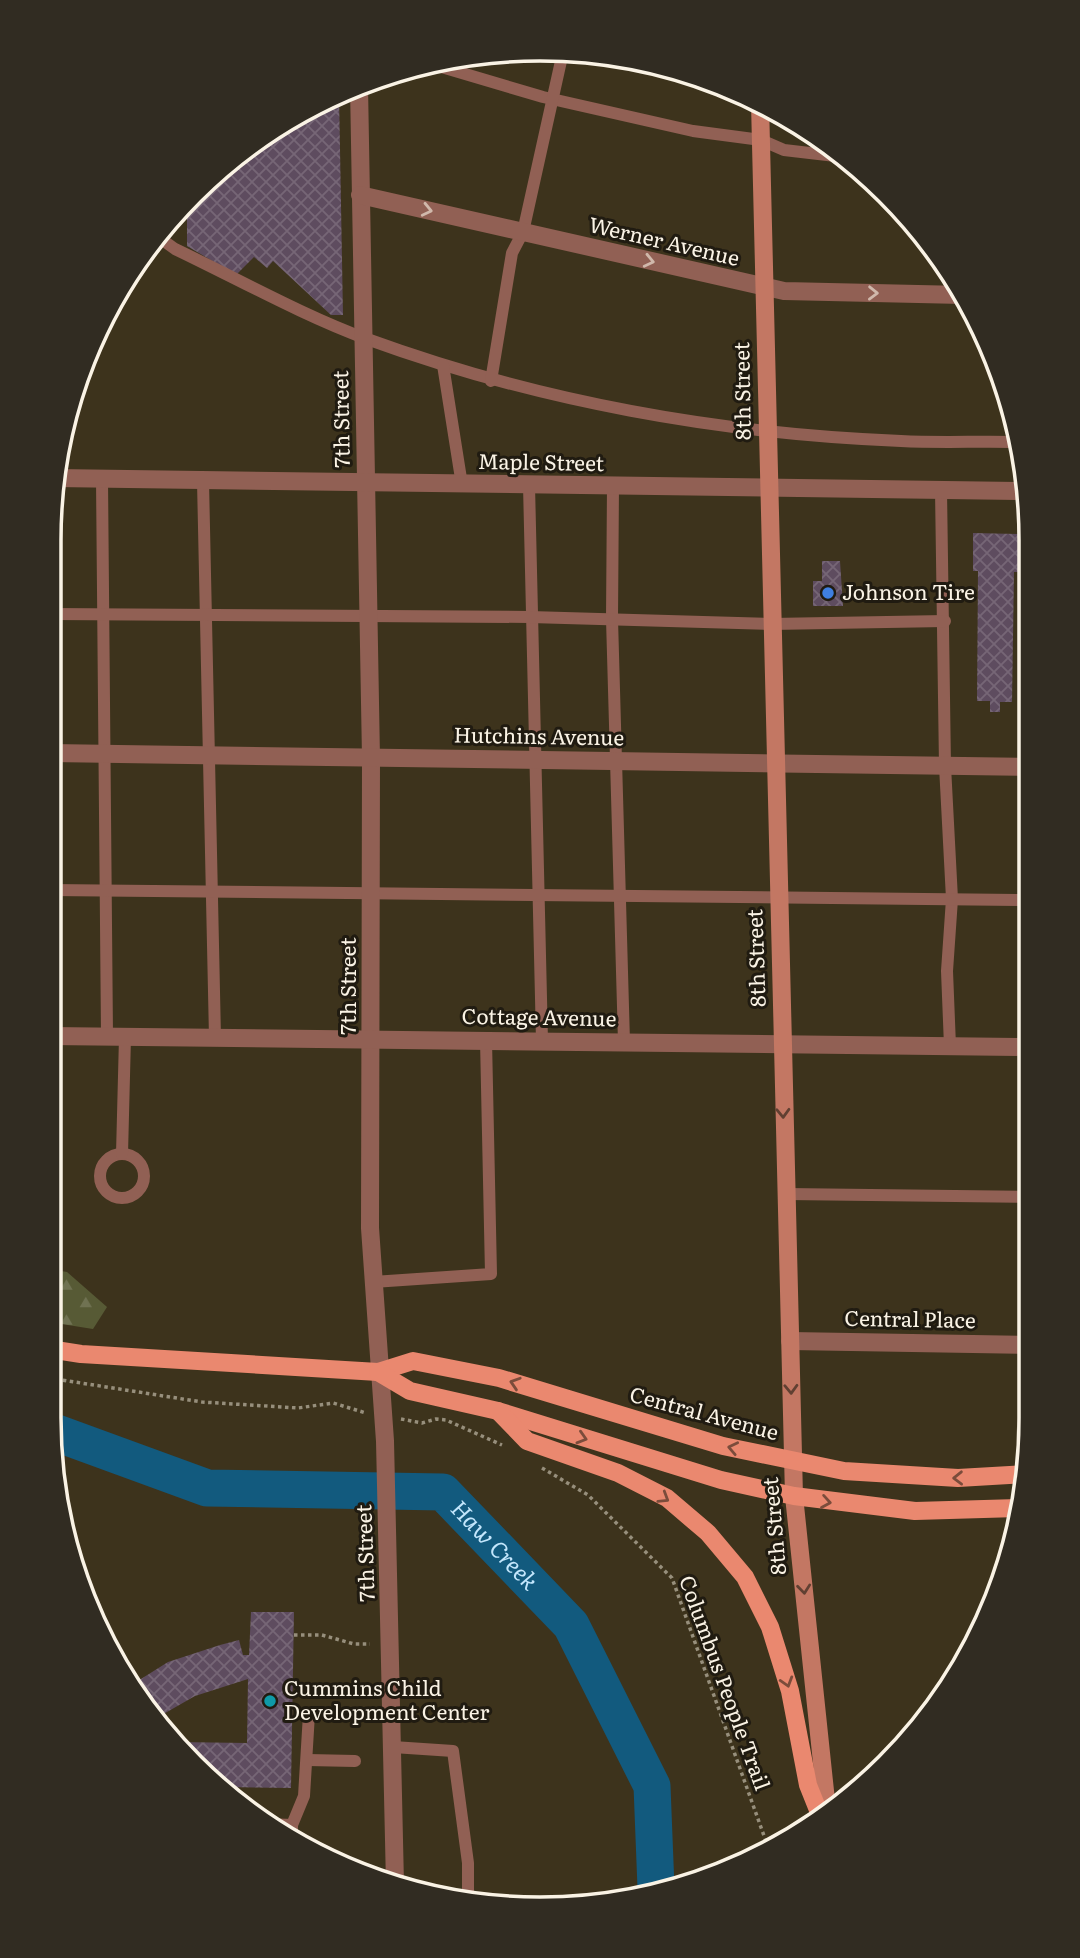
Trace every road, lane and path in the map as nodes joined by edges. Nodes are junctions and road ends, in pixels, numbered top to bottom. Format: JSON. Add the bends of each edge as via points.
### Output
{"nodes":[{"id":1,"x":561,"y":62,"type":"edge"},
{"id":2,"x":450,"y":70,"type":"edge"},
{"id":3,"x":359,"y":97,"type":"edge"},
{"id":4,"x":553,"y":97,"type":"junction"},
{"id":5,"x":760,"y":115,"type":"edge"},
{"id":6,"x":761,"y":140,"type":"junction"},
{"id":7,"x":824,"y":155,"type":"edge"},
{"id":8,"x":360,"y":195,"type":"junction"},
{"id":9,"x":523,"y":232,"type":"junction"},
{"id":10,"x":165,"y":242,"type":"edge"},
{"id":11,"x":764,"y":288,"type":"junction"},
{"id":12,"x":951,"y":295,"type":"edge"},
{"id":13,"x":363,"y":338,"type":"junction"},
{"id":14,"x":443,"y":365,"type":"junction"},
{"id":15,"x":491,"y":380,"type":"junction"},
{"id":16,"x":767,"y":432,"type":"junction"},
{"id":17,"x":1009,"y":442,"type":"edge"},
{"id":18,"x":65,"y":478,"type":"edge"},
{"id":19,"x":103,"y":479,"type":"junction"},
{"id":20,"x":203,"y":481,"type":"junction"},
{"id":21,"x":365,"y":483,"type":"junction"},
{"id":22,"x":462,"y":485,"type":"junction"},
{"id":23,"x":529,"y":485,"type":"junction"},
{"id":24,"x":613,"y":486,"type":"junction"},
{"id":25,"x":768,"y":489,"type":"junction"},
{"id":26,"x":941,"y":490,"type":"junction"},
{"id":27,"x":1016,"y":491,"type":"edge"},
{"id":28,"x":61,"y":614,"type":"edge"},
{"id":29,"x":103,"y":614,"type":"junction"},
{"id":30,"x":208,"y":616,"type":"junction"},
{"id":31,"x":530,"y":617,"type":"junction"},
{"id":32,"x":368,"y":618,"type":"junction"},
{"id":33,"x":612,"y":619,"type":"junction"},
{"id":34,"x":945,"y":621,"type":"junction"},
{"id":35,"x":771,"y":624,"type":"junction"},
{"id":36,"x":61,"y":753,"type":"edge"},
{"id":37,"x":107,"y":754,"type":"junction"},
{"id":38,"x":210,"y":755,"type":"junction"},
{"id":39,"x":371,"y":758,"type":"junction"},
{"id":40,"x":536,"y":760,"type":"junction"},
{"id":41,"x":618,"y":761,"type":"junction"},
{"id":42,"x":774,"y":764,"type":"junction"},
{"id":43,"x":945,"y":766,"type":"junction"},
{"id":44,"x":1019,"y":767,"type":"edge"},
{"id":45,"x":61,"y":890,"type":"edge"},
{"id":46,"x":107,"y":891,"type":"junction"},
{"id":47,"x":213,"y":891,"type":"junction"},
{"id":48,"x":371,"y":891,"type":"junction"},
{"id":49,"x":621,"y":895,"type":"junction"},
{"id":50,"x":538,"y":897,"type":"junction"},
{"id":51,"x":951,"y":898,"type":"junction"},
{"id":52,"x":778,"y":899,"type":"junction"},
{"id":53,"x":1019,"y":900,"type":"edge"},
{"id":54,"x":61,"y":1036,"type":"edge"},
{"id":55,"x":116,"y":1037,"type":"junction"},
{"id":56,"x":215,"y":1038,"type":"junction"},
{"id":57,"x":372,"y":1039,"type":"junction"},
{"id":58,"x":486,"y":1040,"type":"junction"},
{"id":59,"x":542,"y":1041,"type":"junction"},
{"id":60,"x":624,"y":1042,"type":"junction"},
{"id":61,"x":782,"y":1045,"type":"junction"},
{"id":62,"x":950,"y":1046,"type":"junction"},
{"id":63,"x":1019,"y":1047,"type":"edge"},
{"id":64,"x":122,"y":1154,"type":"dead end"},
{"id":65,"x":786,"y":1194,"type":"junction"},
{"id":66,"x":1019,"y":1197,"type":"edge"},
{"id":67,"x":373,"y":1282,"type":"junction"},
{"id":68,"x":790,"y":1341,"type":"junction"},
{"id":69,"x":1019,"y":1345,"type":"edge"},
{"id":70,"x":61,"y":1351,"type":"edge"},
{"id":71,"x":378,"y":1373,"type":"junction"},
{"id":72,"x":61,"y":1380,"type":"edge"},
{"id":73,"x":498,"y":1411,"type":"junction"},
{"id":74,"x":383,"y":1415,"type":"junction"},
{"id":75,"x":505,"y":1446,"type":"dead end"},
{"id":76,"x":793,"y":1461,"type":"junction"},
{"id":77,"x":540,"y":1467,"type":"dead end"},
{"id":78,"x":1016,"y":1474,"type":"edge"},
{"id":79,"x":794,"y":1496,"type":"junction"},
{"id":80,"x":1010,"y":1508,"type":"edge"},
{"id":81,"x":293,"y":1635,"type":"dead end"},
{"id":82,"x":370,"y":1644,"type":"dead end"},
{"id":83,"x":309,"y":1714,"type":"dead end"},
{"id":84,"x":393,"y":1747,"type":"junction"},
{"id":85,"x":308,"y":1760,"type":"junction"},
{"id":86,"x":355,"y":1761,"type":"dead end"},
{"id":87,"x":826,"y":1802,"type":"edge"},
{"id":88,"x":817,"y":1808,"type":"edge"},
{"id":89,"x":293,"y":1828,"type":"edge"},
{"id":90,"x":766,"y":1840,"type":"edge"},
{"id":91,"x":390,"y":1872,"type":"edge"},
{"id":92,"x":468,"y":1891,"type":"edge"}],
"edges":[{"from":1,"to":4,"type":"lane"},
{"from":2,"to":4,"type":"lane"},
{"from":3,"to":8,"type":"street","name":"7th Street"},
{"from":4,"to":6,"type":"lane","via":[[693,131]]},
{"from":4,"to":9,"type":"lane"},
{"from":5,"to":6,"type":"street","name":"8th Street"},
{"from":6,"to":7,"type":"lane","via":[[784,150]]},
{"from":6,"to":11,"type":"street","name":"8th Street"},
{"from":8,"to":9,"type":"street","name":"Werner Avenue","one_way":true},
{"from":8,"to":13,"type":"street","name":"7th Street"},
{"from":9,"to":11,"type":"street","name":"Werner Avenue","one_way":true},
{"from":9,"to":15,"type":"lane","via":[[512,253]]},
{"from":10,"to":13,"type":"lane"},
{"from":11,"to":12,"type":"street","name":"Werner Avenue","one_way":true},
{"from":11,"to":16,"type":"street","name":"8th Street"},
{"from":13,"to":14,"type":"lane"},
{"from":13,"to":21,"type":"street","name":"7th Street"},
{"from":14,"to":15,"type":"lane"},
{"from":14,"to":22,"type":"lane"},
{"from":15,"to":16,"type":"lane","via":[[658,416]]},
{"from":16,"to":17,"type":"lane","via":[[902,442]]},
{"from":16,"to":25,"type":"street","name":"8th Street"},
{"from":18,"to":19,"type":"street","name":"Maple Street"},
{"from":19,"to":20,"type":"street","name":"Maple Street"},
{"from":19,"to":29,"type":"lane"},
{"from":20,"to":21,"type":"street","name":"Maple Street"},
{"from":20,"to":30,"type":"lane"},
{"from":21,"to":22,"type":"street","name":"Maple Street"},
{"from":21,"to":32,"type":"street","name":"7th Street"},
{"from":22,"to":23,"type":"street","name":"Maple Street"},
{"from":23,"to":24,"type":"street","name":"Maple Street"},
{"from":23,"to":31,"type":"lane"},
{"from":24,"to":25,"type":"street","name":"Maple Street"},
{"from":24,"to":33,"type":"lane"},
{"from":25,"to":26,"type":"street","name":"Maple Street"},
{"from":25,"to":35,"type":"street","name":"8th Street"},
{"from":26,"to":27,"type":"street","name":"Maple Street"},
{"from":26,"to":34,"type":"lane"},
{"from":28,"to":29,"type":"lane"},
{"from":29,"to":30,"type":"lane"},
{"from":29,"to":37,"type":"lane"},
{"from":30,"to":32,"type":"lane"},
{"from":30,"to":38,"type":"lane"},
{"from":31,"to":32,"type":"lane"},
{"from":31,"to":33,"type":"lane"},
{"from":31,"to":40,"type":"lane"},
{"from":32,"to":39,"type":"street","name":"7th Street"},
{"from":33,"to":35,"type":"lane"},
{"from":33,"to":41,"type":"lane"},
{"from":34,"to":35,"type":"lane"},
{"from":34,"to":43,"type":"lane"},
{"from":35,"to":42,"type":"street","name":"8th Street"},
{"from":36,"to":37,"type":"street","name":"Hutchins Avenue"},
{"from":37,"to":38,"type":"street","name":"Hutchins Avenue"},
{"from":37,"to":46,"type":"lane"},
{"from":38,"to":39,"type":"street","name":"Hutchins Avenue"},
{"from":38,"to":47,"type":"lane"},
{"from":39,"to":40,"type":"street","name":"Hutchins Avenue"},
{"from":39,"to":48,"type":"street","name":"7th Street"},
{"from":40,"to":41,"type":"street","name":"Hutchins Avenue"},
{"from":40,"to":50,"type":"lane"},
{"from":41,"to":42,"type":"street","name":"Hutchins Avenue"},
{"from":41,"to":49,"type":"lane"},
{"from":42,"to":43,"type":"street","name":"Hutchins Avenue"},
{"from":42,"to":52,"type":"street","name":"8th Street"},
{"from":43,"to":44,"type":"street","name":"Hutchins Avenue"},
{"from":43,"to":51,"type":"lane"},
{"from":45,"to":46,"type":"lane"},
{"from":46,"to":47,"type":"lane"},
{"from":46,"to":55,"type":"lane"},
{"from":47,"to":48,"type":"lane"},
{"from":47,"to":56,"type":"lane"},
{"from":48,"to":50,"type":"lane"},
{"from":48,"to":57,"type":"street","name":"7th Street"},
{"from":49,"to":50,"type":"lane"},
{"from":49,"to":52,"type":"lane"},
{"from":49,"to":60,"type":"lane"},
{"from":50,"to":59,"type":"lane"},
{"from":51,"to":52,"type":"lane"},
{"from":51,"to":53,"type":"lane"},
{"from":51,"to":62,"type":"lane","via":[[947,971]]},
{"from":52,"to":61,"type":"street","name":"8th Street"},
{"from":54,"to":55,"type":"street","name":"Cottage Avenue"},
{"from":55,"to":56,"type":"street","name":"Cottage Avenue"},
{"from":55,"to":64,"type":"lane"},
{"from":56,"to":57,"type":"street","name":"Cottage Avenue"},
{"from":57,"to":58,"type":"street","name":"Cottage Avenue"},
{"from":57,"to":67,"type":"street","name":"7th Street"},
{"from":58,"to":59,"type":"street","name":"Cottage Avenue"},
{"from":58,"to":67,"type":"lane","via":[[491,1274]]},
{"from":59,"to":60,"type":"street","name":"Cottage Avenue"},
{"from":60,"to":61,"type":"street","name":"Cottage Avenue"},
{"from":61,"to":62,"type":"street","name":"Cottage Avenue"},
{"from":61,"to":65,"type":"street","name":"8th Street","one_way":true},
{"from":62,"to":63,"type":"street","name":"Cottage Avenue"},
{"from":65,"to":66,"type":"lane"},
{"from":65,"to":68,"type":"street","name":"8th Street"},
{"from":67,"to":71,"type":"street","name":"7th Street"},
{"from":68,"to":69,"type":"street","name":"Central Place"},
{"from":68,"to":76,"type":"street","name":"8th Street","one_way":true},
{"from":70,"to":71,"type":"main road","name":"Central Avenue"},
{"from":71,"to":73,"type":"main road","name":"Central Avenue","via":[[410,1391]]},
{"from":71,"to":74,"type":"street","name":"7th Street"},
{"from":76,"to":71,"type":"main road","name":"Central Avenue","one_way":true,"via":[[697,1439],[499,1378],[413,1361]]},
{"from":72,"to":74,"type":"path","via":[[202,1402],[298,1408],[333,1403]]},
{"from":73,"to":79,"type":"main road","name":"Central Avenue","one_way":true,"via":[[696,1473]]},
{"from":73,"to":88,"type":"main road","one_way":true,"via":[[527,1441],[618,1473],[667,1498],[708,1533],[745,1577],[770,1627]]},
{"from":74,"to":75,"type":"path","via":[[422,1423],[446,1420]]},
{"from":74,"to":84,"type":"street","name":"7th Street"},
{"from":78,"to":76,"type":"main road","name":"Central Avenue","one_way":true,"via":[[917,1477]]},
{"from":76,"to":79,"type":"street","name":"8th Street"},
{"from":77,"to":90,"type":"path","name":"Columbus People Trail","via":[[588,1495],[672,1578]]},
{"from":79,"to":80,"type":"main road","name":"Central Avenue","one_way":true,"via":[[915,1511]]},
{"from":79,"to":87,"type":"street","name":"8th Street","one_way":true},
{"from":81,"to":82,"type":"path"},
{"from":83,"to":85,"type":"lane"},
{"from":84,"to":91,"type":"street","name":"7th Street"},
{"from":84,"to":92,"type":"lane","via":[[453,1751]]},
{"from":85,"to":86,"type":"lane"},
{"from":85,"to":89,"type":"lane","via":[[304,1796]]}]}
